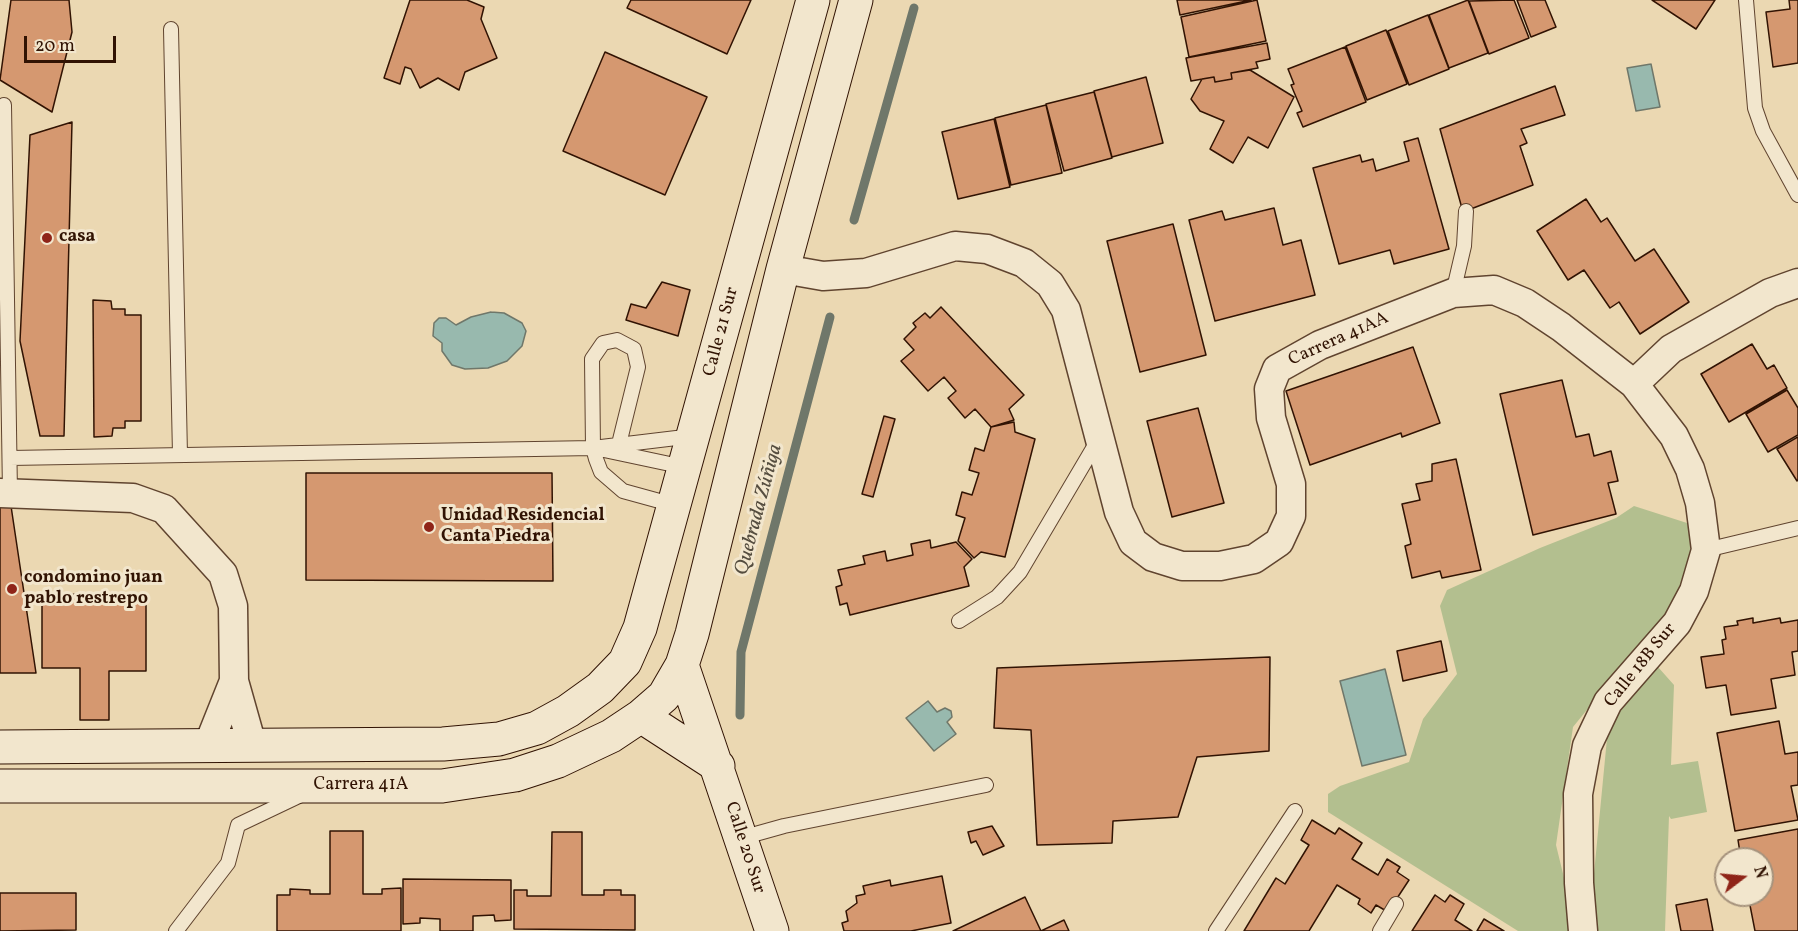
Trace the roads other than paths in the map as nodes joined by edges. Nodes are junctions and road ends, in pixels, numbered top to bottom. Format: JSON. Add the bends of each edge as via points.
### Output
{"nodes":[{"id":1,"x":813,"y":0,"type":"edge"},
{"id":2,"x":856,"y":0,"type":"edge"},
{"id":3,"x":1746,"y":0,"type":"edge"},
{"id":4,"x":171,"y":28,"type":"dead end"},
{"id":5,"x":4,"y":105,"type":"dead end"},
{"id":6,"x":1798,"y":195,"type":"edge"},
{"id":7,"x":1466,"y":211,"type":"dead end"},
{"id":8,"x":783,"y":269,"type":"junction"},
{"id":9,"x":1798,"y":283,"type":"edge"},
{"id":10,"x":1453,"y":293,"type":"junction"},
{"id":11,"x":1634,"y":384,"type":"junction"},
{"id":12,"x":693,"y":436,"type":"junction"},
{"id":13,"x":1100,"y":437,"type":"junction"},
{"id":14,"x":620,"y":444,"type":"junction"},
{"id":15,"x":593,"y":448,"type":"junction"},
{"id":16,"x":180,"y":455,"type":"junction"},
{"id":17,"x":10,"y":458,"type":"junction"},
{"id":18,"x":684,"y":467,"type":"junction"},
{"id":19,"x":5,"y":493,"type":"edge"},
{"id":20,"x":674,"y":505,"type":"junction"},
{"id":21,"x":1798,"y":528,"type":"edge"},
{"id":22,"x":1706,"y":550,"type":"junction"},
{"id":23,"x":959,"y":621,"type":"dead end"},
{"id":24,"x":682,"y":665,"type":"junction"},
{"id":25,"x":234,"y":681,"type":"junction"},
{"id":26,"x":641,"y":716,"type":"junction"},
{"id":27,"x":252,"y":745,"type":"junction"},
{"id":28,"x":208,"y":746,"type":"junction"},
{"id":29,"x":0,"y":747,"type":"edge"},
{"id":30,"x":718,"y":766,"type":"junction"},
{"id":31,"x":986,"y":785,"type":"dead end"},
{"id":32,"x":0,"y":786,"type":"edge"},
{"id":33,"x":319,"y":786,"type":"junction"},
{"id":34,"x":1295,"y":811,"type":"dead end"},
{"id":35,"x":741,"y":838,"type":"junction"},
{"id":36,"x":1396,"y":904,"type":"dead end"},
{"id":37,"x":176,"y":931,"type":"edge"},
{"id":38,"x":772,"y":931,"type":"edge"},
{"id":39,"x":1216,"y":931,"type":"edge"},
{"id":40,"x":1380,"y":931,"type":"edge"},
{"id":41,"x":1583,"y":931,"type":"edge"}],
"edges":[{"from":1,"to":12,"type":"street","name":"Calle 21 Sur"},
{"from":2,"to":8,"type":"street"},
{"from":3,"to":6,"type":"lane","via":[[1755,108],[1763,131]]},
{"from":4,"to":16,"type":"lane"},
{"from":5,"to":17,"type":"lane"},
{"from":7,"to":10,"type":"lane","via":[[1464,246]]},
{"from":8,"to":13,"type":"street","name":"Carrera 41AA","via":[[823,276],[866,273],[955,246],[987,249],[1024,263],[1050,284],[1066,310]]},
{"from":8,"to":24,"type":"street"},
{"from":9,"to":11,"type":"street","via":[[1770,293],[1671,349]]},
{"from":10,"to":11,"type":"street","name":"Carrera 41AA","via":[[1494,290],[1525,303]]},
{"from":10,"to":13,"type":"street","name":"Carrera 41AA","via":[[1320,345],[1277,369],[1269,389],[1270,418],[1291,484],[1291,516],[1279,542],[1254,559],[1220,566],[1182,566],[1153,557],[1133,542],[1119,512]]},
{"from":11,"to":22,"type":"street","name":"Calle 18B Sur","via":[[1674,436],[1690,469],[1700,503]]},
{"from":12,"to":14,"type":"lane"},
{"from":12,"to":18,"type":"street","name":"Calle 21 Sur"},
{"from":13,"to":23,"type":"lane","via":[[1020,572],[997,597]]},
{"from":14,"to":15,"type":"lane"},
{"from":14,"to":15,"type":"lane","via":[[638,367],[634,349],[617,340],[603,343],[592,359]]},
{"from":15,"to":16,"type":"lane"},
{"from":15,"to":18,"type":"lane"},
{"from":15,"to":20,"type":"lane","via":[[601,472],[611,484]]},
{"from":16,"to":17,"type":"lane"},
{"from":17,"to":19,"type":"lane"},
{"from":18,"to":20,"type":"street","name":"Calle 21 Sur"},
{"from":19,"to":25,"type":"street","via":[[133,498],[164,510],[223,574],[233,606]]},
{"from":20,"to":27,"type":"street","name":"Calle 21 Sur","via":[[640,628],[625,662],[600,688],[568,711],[537,728],[499,739],[443,744]]},
{"from":21,"to":22,"type":"lane"},
{"from":22,"to":41,"type":"street","name":"Calle 18B Sur","via":[[1694,591],[1677,623],[1608,702],[1587,746],[1578,794]]},
{"from":24,"to":26,"type":"street","name":"Carrera 41A","via":[[664,696]]},
{"from":24,"to":30,"type":"street","name":"Calle 20 Sur"},
{"from":25,"to":27,"type":"street"},
{"from":25,"to":28,"type":"street"},
{"from":26,"to":30,"type":"street"},
{"from":26,"to":33,"type":"street","name":"Carrera 41A","via":[[611,736],[515,775],[442,786]]},
{"from":27,"to":28,"type":"street"},
{"from":28,"to":29,"type":"street"},
{"from":30,"to":35,"type":"street","name":"Calle 20 Sur"},
{"from":31,"to":35,"type":"lane"},
{"from":32,"to":33,"type":"street","name":"Carrera 41A"},
{"from":33,"to":37,"type":"lane","via":[[238,825],[228,863]]},
{"from":34,"to":39,"type":"lane"},
{"from":35,"to":38,"type":"street","name":"Calle 20 Sur"},
{"from":36,"to":40,"type":"lane"}]}
